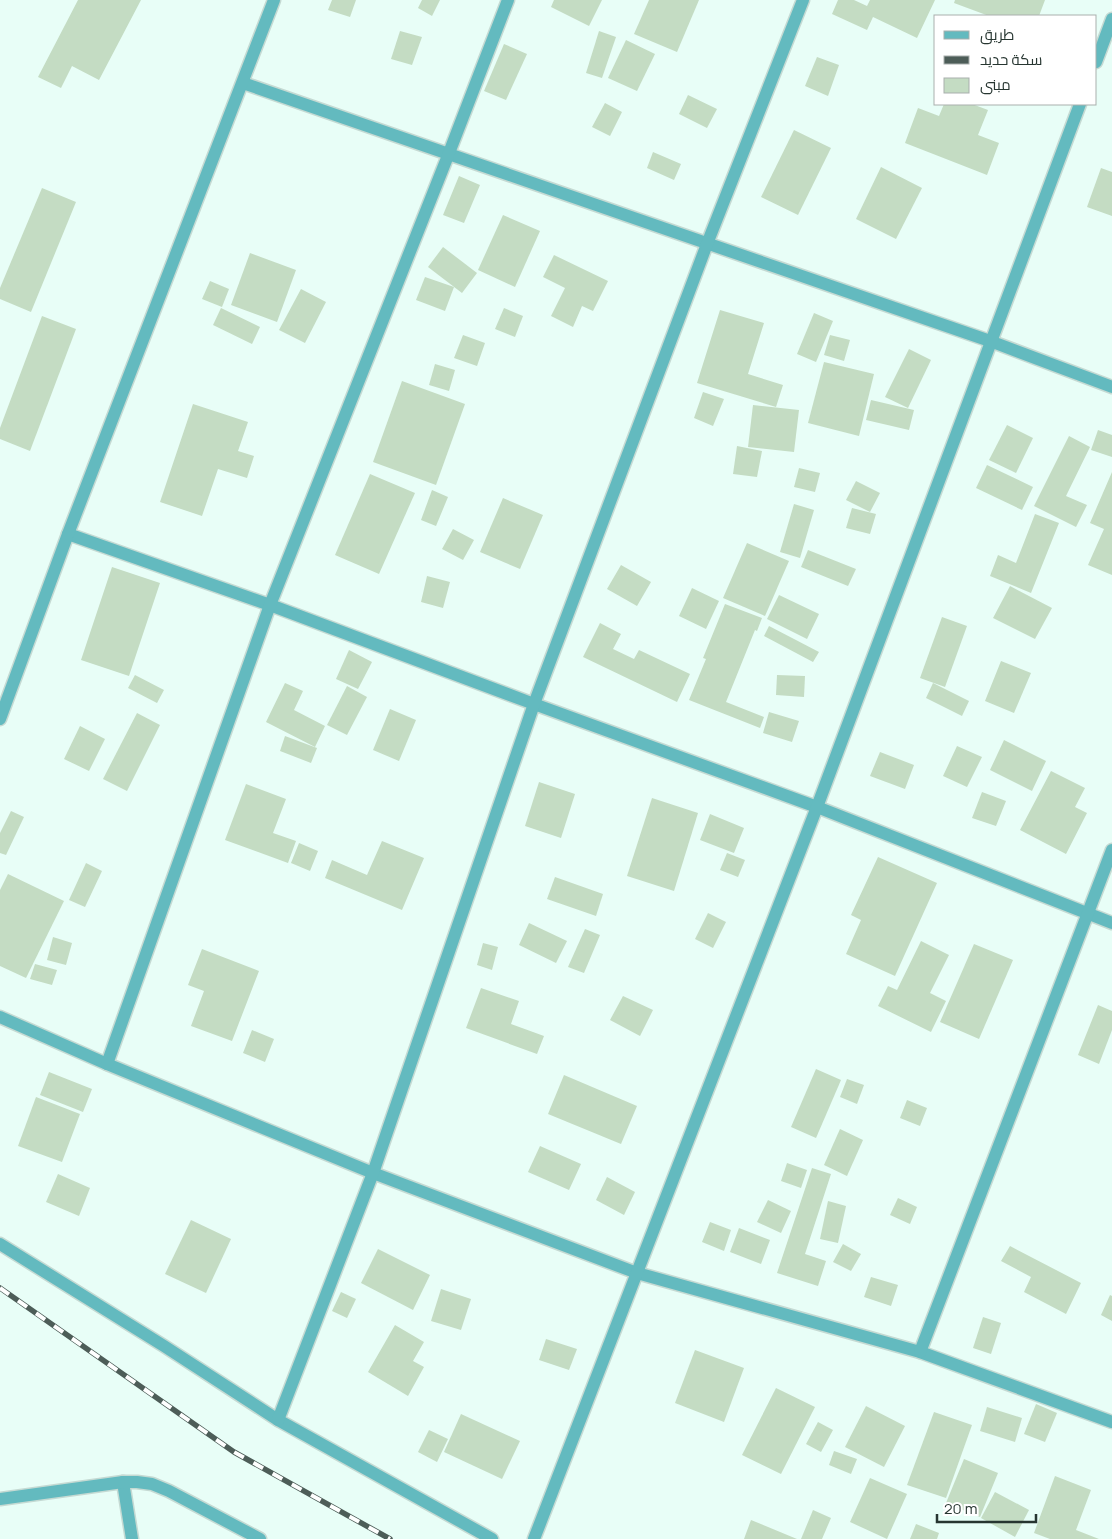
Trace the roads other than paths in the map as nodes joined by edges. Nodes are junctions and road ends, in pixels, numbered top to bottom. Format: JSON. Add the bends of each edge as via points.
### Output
{"nodes":[{"id":1,"x":274,"y":0,"type":"edge"},
{"id":2,"x":508,"y":0,"type":"edge"},
{"id":3,"x":803,"y":0,"type":"edge"},
{"id":4,"x":1112,"y":19,"type":"edge"},
{"id":5,"x":1097,"y":59,"type":"edge"},
{"id":6,"x":243,"y":83,"type":"junction"},
{"id":7,"x":1080,"y":105,"type":"edge"},
{"id":8,"x":449,"y":153,"type":"junction"},
{"id":9,"x":707,"y":244,"type":"junction"},
{"id":10,"x":990,"y":341,"type":"junction"},
{"id":11,"x":1112,"y":387,"type":"edge"},
{"id":12,"x":68,"y":534,"type":"junction"},
{"id":13,"x":270,"y":604,"type":"junction"},
{"id":14,"x":534,"y":704,"type":"junction"},
{"id":15,"x":0,"y":718,"type":"edge"},
{"id":16,"x":817,"y":806,"type":"junction"},
{"id":17,"x":1112,"y":850,"type":"edge"},
{"id":18,"x":1089,"y":913,"type":"junction"},
{"id":19,"x":1112,"y":923,"type":"edge"},
{"id":20,"x":0,"y":1017,"type":"edge"},
{"id":21,"x":107,"y":1064,"type":"junction"},
{"id":22,"x":373,"y":1173,"type":"junction"},
{"id":23,"x":0,"y":1244,"type":"edge"},
{"id":24,"x":637,"y":1273,"type":"junction"},
{"id":25,"x":920,"y":1352,"type":"junction"},
{"id":26,"x":278,"y":1420,"type":"junction"},
{"id":27,"x":1112,"y":1422,"type":"edge"},
{"id":28,"x":123,"y":1482,"type":"junction"},
{"id":29,"x":0,"y":1499,"type":"edge"},
{"id":30,"x":132,"y":1539,"type":"edge"},
{"id":31,"x":260,"y":1539,"type":"edge"},
{"id":32,"x":492,"y":1539,"type":"edge"},
{"id":33,"x":534,"y":1539,"type":"edge"}],
"edges":[{"from":1,"to":6,"type":"street"},
{"from":2,"to":8,"type":"street"},
{"from":3,"to":9,"type":"street"},
{"from":4,"to":5,"type":"street"},
{"from":6,"to":8,"type":"street"},
{"from":6,"to":12,"type":"street"},
{"from":7,"to":10,"type":"street"},
{"from":8,"to":9,"type":"street"},
{"from":8,"to":13,"type":"street"},
{"from":9,"to":10,"type":"street"},
{"from":9,"to":14,"type":"street"},
{"from":10,"to":11,"type":"street"},
{"from":10,"to":16,"type":"street"},
{"from":12,"to":13,"type":"street"},
{"from":12,"to":15,"type":"street"},
{"from":13,"to":14,"type":"street"},
{"from":13,"to":21,"type":"street"},
{"from":14,"to":16,"type":"street"},
{"from":14,"to":22,"type":"street"},
{"from":16,"to":18,"type":"street"},
{"from":16,"to":24,"type":"street"},
{"from":17,"to":18,"type":"street"},
{"from":18,"to":19,"type":"street"},
{"from":18,"to":25,"type":"street"},
{"from":20,"to":21,"type":"street"},
{"from":21,"to":22,"type":"street"},
{"from":22,"to":24,"type":"street"},
{"from":22,"to":26,"type":"street"},
{"from":23,"to":26,"type":"street"},
{"from":24,"to":25,"type":"street"},
{"from":24,"to":33,"type":"street"},
{"from":25,"to":27,"type":"street"},
{"from":26,"to":32,"type":"street"},
{"from":28,"to":29,"type":"street"},
{"from":28,"to":30,"type":"street"},
{"from":28,"to":31,"type":"street","via":[[152,1484],[169,1491]]}]}
